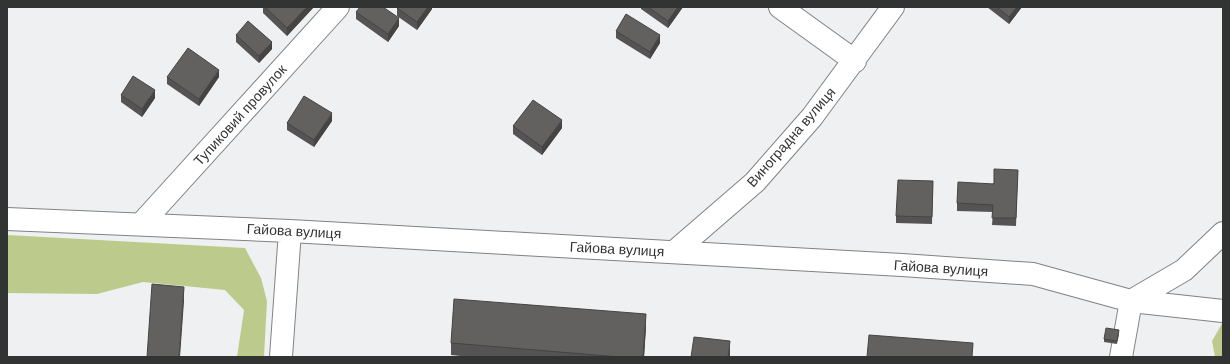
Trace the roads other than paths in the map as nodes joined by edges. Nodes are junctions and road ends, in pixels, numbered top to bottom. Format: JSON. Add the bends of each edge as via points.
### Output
{"nodes":[{"id":1,"x":338,"y":7,"type":"edge"},
{"id":2,"x":780,"y":7,"type":"edge"},
{"id":3,"x":893,"y":7,"type":"edge"},
{"id":4,"x":855,"y":61,"type":"junction"},
{"id":5,"x":7,"y":219,"type":"edge"},
{"id":6,"x":142,"y":223,"type":"junction"},
{"id":7,"x":290,"y":231,"type":"junction"},
{"id":8,"x":1223,"y":233,"type":"edge"},
{"id":9,"x":674,"y":252,"type":"junction"},
{"id":10,"x":1131,"y":301,"type":"junction"},
{"id":11,"x":1223,"y":311,"type":"edge"},
{"id":12,"x":281,"y":357,"type":"edge"},
{"id":13,"x":1121,"y":357,"type":"edge"}],
"edges":[{"from":1,"to":6,"type":"street","name":"Тупиковий провулок"},
{"from":2,"to":4,"type":"street"},
{"from":3,"to":4,"type":"street","name":"Виноградна вулиця"},
{"from":4,"to":9,"type":"street","name":"Виноградна вулиця","via":[[812,117],[755,182]]},
{"from":5,"to":6,"type":"street","name":"Гайова вулиця"},
{"from":6,"to":7,"type":"street","name":"Гайова вулиця"},
{"from":7,"to":9,"type":"street","name":"Гайова вулиця"},
{"from":7,"to":12,"type":"street"},
{"from":8,"to":10,"type":"street","via":[[1184,270]]},
{"from":9,"to":10,"type":"street","name":"Гайова вулиця","via":[[1032,274]]},
{"from":10,"to":11,"type":"street","name":"Гайова вулиця"},
{"from":10,"to":13,"type":"street"}]}
